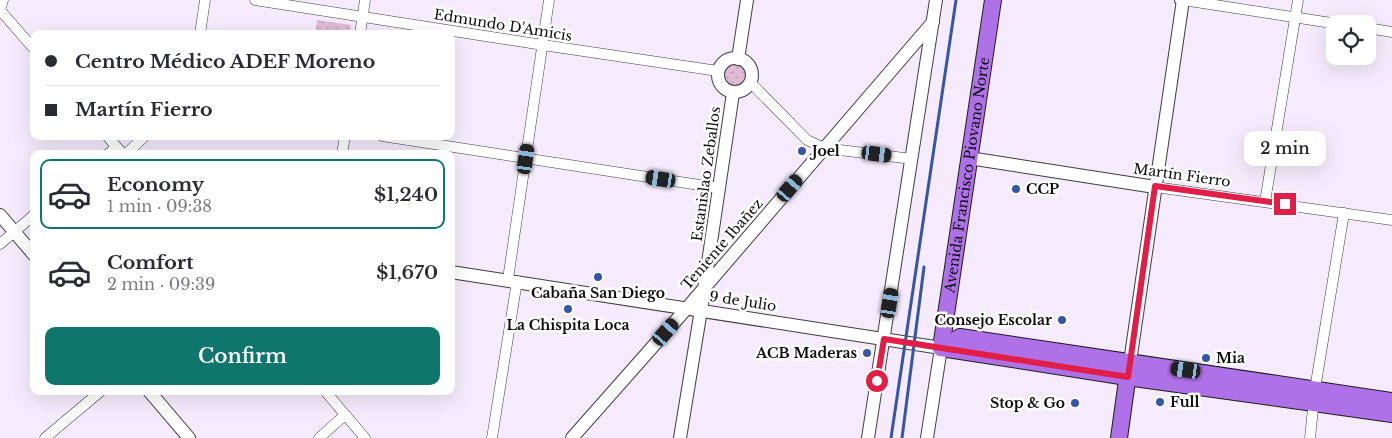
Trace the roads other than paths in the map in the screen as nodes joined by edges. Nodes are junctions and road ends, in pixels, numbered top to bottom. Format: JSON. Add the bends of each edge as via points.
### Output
{"nodes":[{"id":1,"x":3,"y":0,"type":"edge"},
{"id":2,"x":205,"y":0,"type":"edge"},
{"id":3,"x":255,"y":0,"type":"edge"},
{"id":4,"x":365,"y":0,"type":"edge"},
{"id":5,"x":549,"y":0,"type":"edge"},
{"id":6,"x":748,"y":0,"type":"edge"},
{"id":7,"x":936,"y":0,"type":"edge"},
{"id":8,"x":993,"y":0,"type":"edge"},
{"id":9,"x":1182,"y":0,"type":"edge"},
{"id":10,"x":1298,"y":0,"type":"edge"},
{"id":11,"x":0,"y":10,"type":"edge"},
{"id":12,"x":362,"y":17,"type":"junction"},
{"id":13,"x":1295,"y":17,"type":"junction"},
{"id":14,"x":933,"y":22,"type":"junction"},
{"id":15,"x":1326,"y":22,"type":"edge"},
{"id":16,"x":1376,"y":29,"type":"edge"},
{"id":17,"x":201,"y":30,"type":"edge"},
{"id":18,"x":360,"y":30,"type":"edge"},
{"id":19,"x":446,"y":30,"type":"edge"},
{"id":20,"x":455,"y":31,"type":"edge"},
{"id":21,"x":1392,"y":32,"type":"edge"},
{"id":22,"x":30,"y":45,"type":"edge"},
{"id":23,"x":543,"y":45,"type":"junction"},
{"id":24,"x":738,"y":58,"type":"junction"},
{"id":25,"x":718,"y":70,"type":"junction"},
{"id":26,"x":750,"y":82,"type":"junction"},
{"id":27,"x":733,"y":93,"type":"junction"},
{"id":28,"x":112,"y":140,"type":"edge"},
{"id":29,"x":139,"y":140,"type":"edge"},
{"id":30,"x":407,"y":140,"type":"edge"},
{"id":31,"x":824,"y":148,"type":"junction"},
{"id":32,"x":121,"y":150,"type":"edge"},
{"id":33,"x":124,"y":150,"type":"edge"},
{"id":34,"x":969,"y":158,"type":"junction"},
{"id":35,"x":526,"y":159,"type":"junction"},
{"id":36,"x":912,"y":159,"type":"junction"},
{"id":37,"x":1155,"y":186,"type":"junction"},
{"id":38,"x":719,"y":188,"type":"junction"},
{"id":39,"x":1265,"y":202,"type":"junction"},
{"id":40,"x":1344,"y":213,"type":"junction"},
{"id":41,"x":0,"y":215,"type":"edge"},
{"id":42,"x":30,"y":218,"type":"edge"},
{"id":43,"x":1392,"y":220,"type":"edge"},
{"id":44,"x":14,"y":232,"type":"junction"},
{"id":45,"x":0,"y":244,"type":"edge"},
{"id":46,"x":30,"y":250,"type":"edge"},
{"id":47,"x":455,"y":273,"type":"edge"},
{"id":48,"x":512,"y":280,"type":"junction"},
{"id":49,"x":704,"y":288,"type":"junction"},
{"id":50,"x":687,"y":308,"type":"junction"},
{"id":51,"x":701,"y":310,"type":"junction"},
{"id":52,"x":884,"y":339,"type":"junction"},
{"id":53,"x":941,"y":348,"type":"junction"},
{"id":54,"x":1129,"y":369,"type":"junction"},
{"id":55,"x":97,"y":395,"type":"edge"},
{"id":56,"x":152,"y":395,"type":"edge"},
{"id":57,"x":328,"y":395,"type":"edge"},
{"id":58,"x":1315,"y":396,"type":"junction"},
{"id":59,"x":1392,"y":401,"type":"edge"},
{"id":60,"x":1392,"y":414,"type":"edge"},
{"id":61,"x":345,"y":416,"type":"junction"},
{"id":62,"x":45,"y":438,"type":"edge"},
{"id":63,"x":188,"y":438,"type":"edge"},
{"id":64,"x":319,"y":438,"type":"edge"},
{"id":65,"x":365,"y":438,"type":"edge"},
{"id":66,"x":492,"y":438,"type":"edge"},
{"id":67,"x":572,"y":438,"type":"edge"},
{"id":68,"x":680,"y":438,"type":"edge"},
{"id":69,"x":868,"y":438,"type":"edge"},
{"id":70,"x":927,"y":438,"type":"edge"},
{"id":71,"x":1119,"y":438,"type":"edge"},
{"id":72,"x":1310,"y":438,"type":"edge"}],
"edges":[{"from":1,"to":11,"type":"street"},
{"from":2,"to":17,"type":"street"},
{"from":3,"to":12,"type":"street","name":"Edmundo D'Amicis"},
{"from":4,"to":12,"type":"street"},
{"from":5,"to":23,"type":"street"},
{"from":6,"to":24,"type":"street"},
{"from":7,"to":14,"type":"street"},
{"from":8,"to":34,"type":"main road","name":"Avenida Francisco Piovano Norte"},
{"from":9,"to":13,"type":"street"},
{"from":9,"to":37,"type":"street"},
{"from":10,"to":13,"type":"street"},
{"from":11,"to":22,"type":"street"},
{"from":12,"to":18,"type":"street"},
{"from":12,"to":19,"type":"street","name":"Edmundo D'Amicis"},
{"from":13,"to":15,"type":"street"},
{"from":13,"to":39,"type":"street"},
{"from":14,"to":31,"type":"street","name":"Teniente Ibañez"},
{"from":14,"to":36,"type":"street"},
{"from":16,"to":21,"type":"street"},
{"from":20,"to":23,"type":"street","name":"Edmundo D'Amicis"},
{"from":23,"to":25,"type":"street","name":"Edmundo D'Amicis"},
{"from":23,"to":35,"type":"street"},
{"from":24,"to":25,"type":"street","via":[[724,62]]},
{"from":24,"to":26,"type":"street","via":[[748,64]]},
{"from":25,"to":27,"type":"street","name":"Estanislao Zeballos","via":[[721,85]]},
{"from":26,"to":27,"type":"street","name":"Estanislao Zeballos","via":[[742,91]]},
{"from":26,"to":31,"type":"street","via":[[807,140]]},
{"from":27,"to":38,"type":"street","name":"Estanislao Zeballos"},
{"from":28,"to":32,"type":"street"},
{"from":29,"to":33,"type":"street"},
{"from":30,"to":35,"type":"street"},
{"from":31,"to":36,"type":"street"},
{"from":31,"to":49,"type":"street","name":"Teniente Ibañez"},
{"from":34,"to":37,"type":"street","name":"Martín Fierro"},
{"from":34,"to":53,"type":"main road","name":"Avenida Francisco Piovano Norte"},
{"from":35,"to":38,"type":"street"},
{"from":35,"to":48,"type":"street"},
{"from":36,"to":52,"type":"street"},
{"from":37,"to":39,"type":"street","name":"Martín Fierro"},
{"from":37,"to":54,"type":"street"},
{"from":38,"to":49,"type":"street","name":"Estanislao Zeballos"},
{"from":39,"to":40,"type":"street","name":"Martín Fierro"},
{"from":40,"to":43,"type":"street","name":"Martín Fierro"},
{"from":40,"to":58,"type":"street"},
{"from":41,"to":44,"type":"street"},
{"from":42,"to":44,"type":"street"},
{"from":44,"to":45,"type":"street"},
{"from":44,"to":46,"type":"street"},
{"from":47,"to":48,"type":"street","name":"9 de Julio"},
{"from":48,"to":50,"type":"street","name":"9 de Julio"},
{"from":48,"to":66,"type":"street"},
{"from":49,"to":50,"type":"street","name":"Teniente Ibañez"},
{"from":49,"to":51,"type":"street","name":"Estanislao Zeballos"},
{"from":50,"to":51,"type":"street","name":"9 de Julio"},
{"from":50,"to":67,"type":"street","name":"Teniente Ibañez"},
{"from":51,"to":52,"type":"street","name":"9 de Julio"},
{"from":51,"to":68,"type":"street","name":"Estanislao Zeballos"},
{"from":52,"to":53,"type":"street","name":"9 de Julio"},
{"from":52,"to":69,"type":"street"},
{"from":53,"to":54,"type":"main road"},
{"from":53,"to":70,"type":"street","name":"Avenida Francisco Piovano Norte"},
{"from":54,"to":58,"type":"main road"},
{"from":54,"to":71,"type":"main road"},
{"from":55,"to":62,"type":"street"},
{"from":56,"to":63,"type":"street"},
{"from":57,"to":61,"type":"street"},
{"from":58,"to":59,"type":"main road"},
{"from":58,"to":60,"type":"main road"},
{"from":58,"to":72,"type":"street"},
{"from":61,"to":64,"type":"street"},
{"from":61,"to":65,"type":"street"}]}
